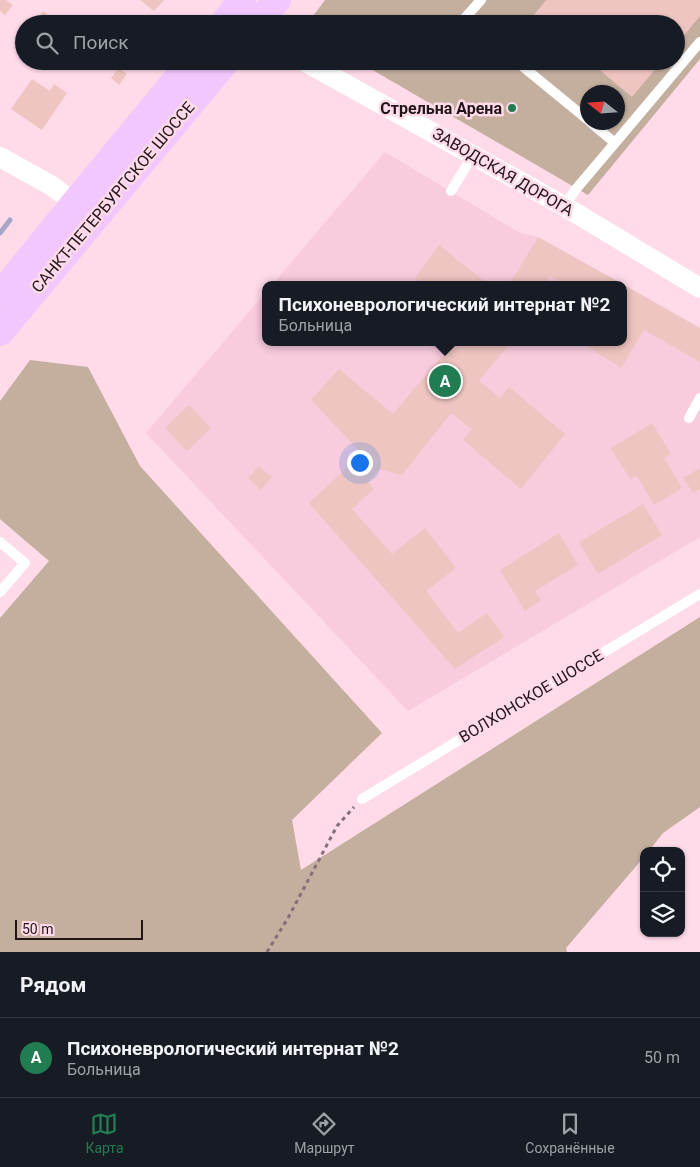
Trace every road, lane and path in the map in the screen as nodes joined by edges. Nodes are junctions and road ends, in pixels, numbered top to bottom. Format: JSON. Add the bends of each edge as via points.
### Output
{"nodes":[{"id":1,"x":277,"y":0,"type":"edge"},
{"id":2,"x":480,"y":0,"type":"edge"},
{"id":3,"x":264,"y":15,"type":"edge"},
{"id":4,"x":467,"y":15,"type":"edge"},
{"id":5,"x":700,"y":42,"type":"edge"},
{"id":6,"x":685,"y":60,"type":"edge"},
{"id":7,"x":180,"y":70,"type":"edge"},
{"id":8,"x":217,"y":70,"type":"edge"},
{"id":9,"x":320,"y":70,"type":"edge"},
{"id":10,"x":527,"y":70,"type":"edge"},
{"id":11,"x":676,"y":70,"type":"edge"},
{"id":12,"x":580,"y":114,"type":"edge"},
{"id":13,"x":600,"y":130,"type":"edge"},
{"id":14,"x":615,"y":143,"type":"junction"},
{"id":15,"x":473,"y":154,"type":"junction"},
{"id":16,"x":0,"y":157,"type":"edge"},
{"id":17,"x":451,"y":192,"type":"dead end"},
{"id":18,"x":564,"y":206,"type":"junction"},
{"id":19,"x":84,"y":211,"type":"junction"},
{"id":20,"x":700,"y":288,"type":"edge"},
{"id":21,"x":0,"y":295,"type":"edge"},
{"id":22,"x":0,"y":332,"type":"edge"},
{"id":23,"x":700,"y":398,"type":"edge"},
{"id":24,"x":689,"y":418,"type":"dead end"},
{"id":25,"x":0,"y":542,"type":"edge"},
{"id":26,"x":0,"y":592,"type":"edge"},
{"id":27,"x":700,"y":594,"type":"edge"},
{"id":28,"x":362,"y":799,"type":"joint"},
{"id":29,"x":267,"y":952,"type":"edge"}],
"edges":[{"from":1,"to":3,"type":"main road"},
{"from":2,"to":4,"type":"lane"},
{"from":5,"to":6,"type":"lane"},
{"from":7,"to":19,"type":"main road","name":"САНКТ-ПЕТЕРБУРГСКОЕ ШОССЕ"},
{"from":8,"to":19,"type":"main road","name":"САНКТ-ПЕТЕРБУРГСКОЕ ШОССЕ"},
{"from":9,"to":15,"type":"street","name":"ЗАВОДСКАЯ ДОРОГА"},
{"from":10,"to":12,"type":"lane"},
{"from":11,"to":14,"type":"lane"},
{"from":13,"to":14,"type":"lane"},
{"from":14,"to":18,"type":"lane"},
{"from":15,"to":17,"type":"lane"},
{"from":15,"to":18,"type":"street","name":"ЗАВОДСКАЯ ДОРОГА"},
{"from":16,"to":19,"type":"street","via":[[52,186]]},
{"from":18,"to":20,"type":"street","name":"ЗАВОДСКАЯ ДОРОГА"},
{"from":19,"to":21,"type":"main road","name":"САНКТ-ПЕТЕРБУРГСКОЕ ШОССЕ"},
{"from":19,"to":22,"type":"main road","name":"САНКТ-ПЕТЕРБУРГСКОЕ ШОССЕ"},
{"from":23,"to":24,"type":"lane"},
{"from":25,"to":26,"type":"lane","via":[[25,563]]},
{"from":27,"to":28,"type":"lane","name":"ВОЛХОНСКОЕ ШОССЕ"},
{"from":28,"to":29,"type":"path","via":[[337,826]]}]}
